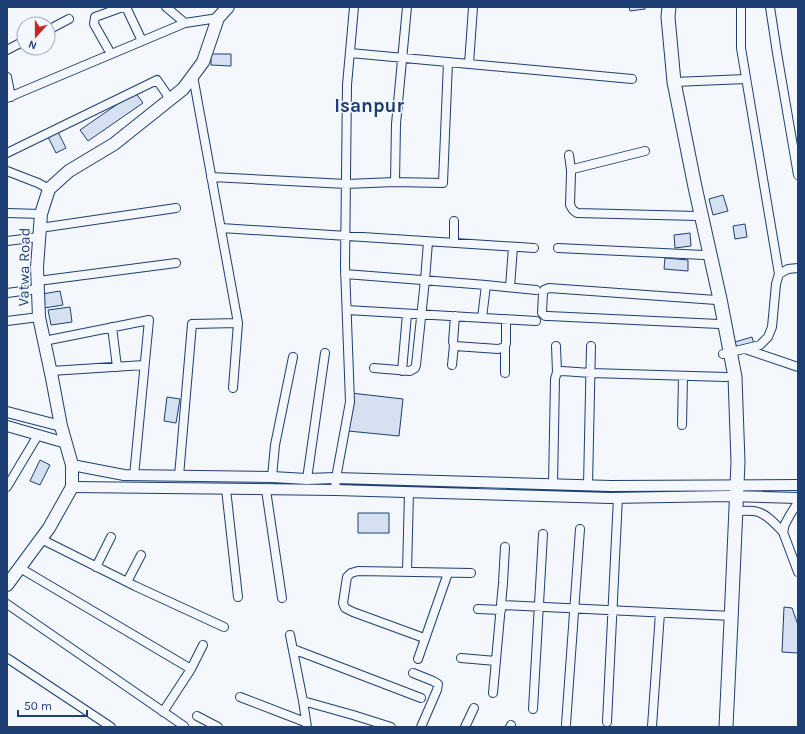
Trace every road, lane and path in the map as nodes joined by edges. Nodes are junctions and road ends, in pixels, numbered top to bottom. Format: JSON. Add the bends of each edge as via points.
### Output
{"nodes":[{"id":1,"x":125,"y":7,"type":"edge"},
{"id":2,"x":166,"y":7,"type":"edge"},
{"id":3,"x":354,"y":7,"type":"edge"},
{"id":4,"x":407,"y":7,"type":"edge"},
{"id":5,"x":473,"y":7,"type":"edge"},
{"id":6,"x":664,"y":7,"type":"edge"},
{"id":7,"x":668,"y":7,"type":"edge"},
{"id":8,"x":741,"y":7,"type":"edge"},
{"id":9,"x":770,"y":7,"type":"edge"},
{"id":10,"x":223,"y":11,"type":"edge"},
{"id":11,"x":69,"y":19,"type":"dead end"},
{"id":12,"x":185,"y":22,"type":"junction"},
{"id":13,"x":56,"y":26,"type":"edge"},
{"id":14,"x":142,"y":40,"type":"junction"},
{"id":15,"x":16,"y":45,"type":"edge"},
{"id":16,"x":7,"y":50,"type":"edge"},
{"id":17,"x":350,"y":53,"type":"junction"},
{"id":18,"x":111,"y":54,"type":"junction"},
{"id":19,"x":402,"y":58,"type":"junction"},
{"id":20,"x":448,"y":62,"type":"junction"},
{"id":21,"x":469,"y":64,"type":"junction"},
{"id":22,"x":192,"y":76,"type":"junction"},
{"id":23,"x":7,"y":77,"type":"edge"},
{"id":24,"x":632,"y":79,"type":"dead end"},
{"id":25,"x":746,"y":79,"type":"junction"},
{"id":26,"x":674,"y":82,"type":"junction"},
{"id":27,"x":9,"y":97,"type":"edge"},
{"id":28,"x":170,"y":99,"type":"junction"},
{"id":29,"x":645,"y":151,"type":"dead end"},
{"id":30,"x":7,"y":153,"type":"edge"},
{"id":31,"x":569,"y":155,"type":"dead end"},
{"id":32,"x":571,"y":170,"type":"junction"},
{"id":33,"x":7,"y":171,"type":"edge"},
{"id":34,"x":798,"y":176,"type":"edge"},
{"id":35,"x":211,"y":177,"type":"junction"},
{"id":36,"x":395,"y":182,"type":"junction"},
{"id":37,"x":346,"y":184,"type":"junction"},
{"id":38,"x":49,"y":189,"type":"junction"},
{"id":39,"x":176,"y":208,"type":"dead end"},
{"id":40,"x":7,"y":213,"type":"edge"},
{"id":41,"x":41,"y":214,"type":"junction"},
{"id":42,"x":697,"y":216,"type":"junction"},
{"id":43,"x":454,"y":221,"type":"dead end"},
{"id":44,"x":221,"y":228,"type":"junction"},
{"id":45,"x":40,"y":232,"type":"junction"},
{"id":46,"x":345,"y":236,"type":"junction"},
{"id":47,"x":7,"y":241,"type":"edge"},
{"id":48,"x":428,"y":242,"type":"junction"},
{"id":49,"x":454,"y":243,"type":"junction"},
{"id":50,"x":513,"y":247,"type":"junction"},
{"id":51,"x":534,"y":248,"type":"dead end"},
{"id":52,"x":558,"y":248,"type":"dead end"},
{"id":53,"x":704,"y":255,"type":"junction"},
{"id":54,"x":176,"y":263,"type":"dead end"},
{"id":55,"x":798,"y":268,"type":"edge"},
{"id":56,"x":345,"y":274,"type":"junction"},
{"id":57,"x":779,"y":274,"type":"junction"},
{"id":58,"x":425,"y":280,"type":"junction"},
{"id":59,"x":38,"y":285,"type":"junction"},
{"id":60,"x":486,"y":285,"type":"junction"},
{"id":61,"x":510,"y":287,"type":"junction"},
{"id":62,"x":536,"y":290,"type":"dead end"},
{"id":63,"x":7,"y":293,"type":"edge"},
{"id":64,"x":716,"y":300,"type":"junction"},
{"id":65,"x":347,"y":310,"type":"junction"},
{"id":66,"x":407,"y":314,"type":"junction"},
{"id":67,"x":422,"y":315,"type":"junction"},
{"id":68,"x":455,"y":316,"type":"junction"},
{"id":69,"x":39,"y":317,"type":"junction"},
{"id":70,"x":482,"y":318,"type":"junction"},
{"id":71,"x":506,"y":319,"type":"junction"},
{"id":72,"x":7,"y":321,"type":"edge"},
{"id":73,"x":536,"y":321,"type":"dead end"},
{"id":74,"x":238,"y":324,"type":"junction"},
{"id":75,"x":719,"y":324,"type":"junction"},
{"id":76,"x":112,"y":327,"type":"junction"},
{"id":77,"x":44,"y":341,"type":"junction"},
{"id":78,"x":454,"y":345,"type":"junction"},
{"id":79,"x":556,"y":346,"type":"dead end"},
{"id":80,"x":591,"y":346,"type":"dead end"},
{"id":81,"x":505,"y":347,"type":"junction"},
{"id":82,"x":745,"y":349,"type":"junction"},
{"id":83,"x":325,"y":353,"type":"dead end"},
{"id":84,"x":727,"y":353,"type":"junction"},
{"id":85,"x":293,"y":357,"type":"dead end"},
{"id":86,"x":144,"y":365,"type":"junction"},
{"id":87,"x":452,"y":365,"type":"dead end"},
{"id":88,"x":117,"y":367,"type":"junction"},
{"id":89,"x":374,"y":368,"type":"dead end"},
{"id":90,"x":798,"y":368,"type":"edge"},
{"id":91,"x":51,"y":371,"type":"junction"},
{"id":92,"x":402,"y":371,"type":"junction"},
{"id":93,"x":557,"y":372,"type":"junction"},
{"id":94,"x":505,"y":373,"type":"dead end"},
{"id":95,"x":591,"y":373,"type":"junction"},
{"id":96,"x":683,"y":376,"type":"junction"},
{"id":97,"x":726,"y":377,"type":"junction"},
{"id":98,"x":233,"y":388,"type":"dead end"},
{"id":99,"x":7,"y":412,"type":"edge"},
{"id":100,"x":682,"y":425,"type":"dead end"},
{"id":101,"x":7,"y":426,"type":"edge"},
{"id":102,"x":62,"y":426,"type":"junction"},
{"id":103,"x":38,"y":435,"type":"junction"},
{"id":104,"x":66,"y":443,"type":"junction"},
{"id":105,"x":72,"y":465,"type":"junction"},
{"id":106,"x":134,"y":476,"type":"junction"},
{"id":107,"x":179,"y":476,"type":"junction"},
{"id":108,"x":272,"y":477,"type":"junction"},
{"id":109,"x":336,"y":478,"type":"junction"},
{"id":110,"x":307,"y":479,"type":"junction"},
{"id":111,"x":553,"y":484,"type":"junction"},
{"id":112,"x":588,"y":485,"type":"junction"},
{"id":113,"x":798,"y":485,"type":"edge"},
{"id":114,"x":7,"y":487,"type":"edge"},
{"id":115,"x":72,"y":488,"type":"junction"},
{"id":116,"x":226,"y":489,"type":"junction"},
{"id":117,"x":266,"y":490,"type":"junction"},
{"id":118,"x":335,"y":490,"type":"junction"},
{"id":119,"x":732,"y":490,"type":"junction"},
{"id":120,"x":408,"y":492,"type":"junction"},
{"id":121,"x":618,"y":497,"type":"junction"},
{"id":122,"x":798,"y":498,"type":"edge"},
{"id":123,"x":798,"y":502,"type":"edge"},
{"id":124,"x":736,"y":511,"type":"junction"},
{"id":125,"x":580,"y":528,"type":"dead end"},
{"id":126,"x":783,"y":532,"type":"junction"},
{"id":127,"x":544,"y":534,"type":"dead end"},
{"id":128,"x":111,"y":537,"type":"dead end"},
{"id":129,"x":41,"y":539,"type":"junction"},
{"id":130,"x":505,"y":547,"type":"dead end"},
{"id":131,"x":141,"y":555,"type":"dead end"},
{"id":132,"x":96,"y":567,"type":"junction"},
{"id":133,"x":20,"y":568,"type":"junction"},
{"id":134,"x":407,"y":572,"type":"junction"},
{"id":135,"x":798,"y":572,"type":"edge"},
{"id":136,"x":448,"y":573,"type":"junction"},
{"id":137,"x":471,"y":574,"type":"dead end"},
{"id":138,"x":127,"y":582,"type":"junction"},
{"id":139,"x":7,"y":585,"type":"edge"},
{"id":140,"x":238,"y":597,"type":"dead end"},
{"id":141,"x":282,"y":598,"type":"dead end"},
{"id":142,"x":7,"y":604,"type":"edge"},
{"id":143,"x":539,"y":607,"type":"junction"},
{"id":144,"x":478,"y":608,"type":"dead end"},
{"id":145,"x":501,"y":608,"type":"junction"},
{"id":146,"x":574,"y":609,"type":"junction"},
{"id":147,"x":612,"y":611,"type":"junction"},
{"id":148,"x":660,"y":613,"type":"junction"},
{"id":149,"x":727,"y":616,"type":"junction"},
{"id":150,"x":224,"y":627,"type":"dead end"},
{"id":151,"x":290,"y":635,"type":"dead end"},
{"id":152,"x":424,"y":638,"type":"junction"},
{"id":153,"x":202,"y":645,"type":"dead end"},
{"id":154,"x":292,"y":649,"type":"junction"},
{"id":155,"x":7,"y":658,"type":"edge"},
{"id":156,"x":461,"y":658,"type":"dead end"},
{"id":157,"x":418,"y":659,"type":"dead end"},
{"id":158,"x":496,"y":661,"type":"junction"},
{"id":159,"x":191,"y":669,"type":"junction"},
{"id":160,"x":413,"y":673,"type":"dead end"},
{"id":161,"x":493,"y":693,"type":"dead end"},
{"id":162,"x":240,"y":697,"type":"dead end"},
{"id":163,"x":421,"y":698,"type":"dead end"},
{"id":164,"x":303,"y":701,"type":"junction"},
{"id":165,"x":474,"y":708,"type":"dead end"},
{"id":166,"x":533,"y":709,"type":"dead end"},
{"id":167,"x":163,"y":712,"type":"junction"},
{"id":168,"x":197,"y":716,"type":"dead end"},
{"id":169,"x":607,"y":722,"type":"dead end"},
{"id":170,"x":306,"y":724,"type":"edge"},
{"id":171,"x":566,"y":724,"type":"dead end"},
{"id":172,"x":184,"y":726,"type":"dead end"},
{"id":173,"x":652,"y":726,"type":"dead end"},
{"id":174,"x":111,"y":727,"type":"edge"},
{"id":175,"x":218,"y":727,"type":"edge"},
{"id":176,"x":391,"y":727,"type":"edge"},
{"id":177,"x":421,"y":727,"type":"edge"},
{"id":178,"x":465,"y":727,"type":"edge"},
{"id":179,"x":717,"y":727,"type":"edge"},
{"id":180,"x":726,"y":727,"type":"edge"}],
"edges":[{"from":1,"to":14,"type":"street"},
{"from":1,"to":18,"type":"street","via":[[95,17],[94,24]]},
{"from":2,"to":12,"type":"street"},
{"from":3,"to":17,"type":"street"},
{"from":4,"to":19,"type":"street"},
{"from":5,"to":21,"type":"street"},
{"from":6,"to":42,"type":"main road","via":[[670,83]]},
{"from":7,"to":26,"type":"main road"},
{"from":8,"to":25,"type":"street","via":[[741,48]]},
{"from":9,"to":34,"type":"street"},
{"from":10,"to":12,"type":"street"},
{"from":10,"to":22,"type":"main road","via":[[203,62]]},
{"from":11,"to":13,"type":"street"},
{"from":12,"to":14,"type":"street"},
{"from":14,"to":18,"type":"street"},
{"from":15,"to":16,"type":"street"},
{"from":17,"to":19,"type":"street"},
{"from":17,"to":37,"type":"street","via":[[347,85]]},
{"from":18,"to":27,"type":"street"},
{"from":19,"to":20,"type":"street"},
{"from":19,"to":36,"type":"street","via":[[396,124]]},
{"from":20,"to":21,"type":"street"},
{"from":20,"to":36,"type":"street","via":[[443,182]]},
{"from":21,"to":24,"type":"street"},
{"from":22,"to":28,"type":"main road","via":[[183,89]]},
{"from":22,"to":35,"type":"street"},
{"from":23,"to":27,"type":"street"},
{"from":25,"to":26,"type":"street"},
{"from":25,"to":57,"type":"street"},
{"from":26,"to":84,"type":"main road","via":[[720,299]]},
{"from":28,"to":30,"type":"street","via":[[157,80]]},
{"from":28,"to":38,"type":"main road","via":[[114,144],[69,171]]},
{"from":29,"to":32,"type":"street"},
{"from":31,"to":32,"type":"street"},
{"from":32,"to":42,"type":"street","via":[[570,205],[577,212]]},
{"from":33,"to":38,"type":"street"},
{"from":35,"to":37,"type":"street"},
{"from":35,"to":44,"type":"street"},
{"from":36,"to":37,"type":"street"},
{"from":37,"to":46,"type":"street"},
{"from":38,"to":41,"type":"main road","name":"Vatwa Road"},
{"from":39,"to":45,"type":"street"},
{"from":40,"to":41,"type":"street"},
{"from":41,"to":45,"type":"main road","name":"Vatwa Road"},
{"from":42,"to":53,"type":"main road"},
{"from":43,"to":49,"type":"street"},
{"from":44,"to":46,"type":"street"},
{"from":44,"to":74,"type":"street"},
{"from":45,"to":47,"type":"street"},
{"from":45,"to":59,"type":"main road","name":"Vatwa Road"},
{"from":46,"to":48,"type":"street"},
{"from":46,"to":56,"type":"street"},
{"from":48,"to":49,"type":"street"},
{"from":48,"to":58,"type":"street"},
{"from":49,"to":50,"type":"street"},
{"from":50,"to":51,"type":"street"},
{"from":50,"to":61,"type":"street"},
{"from":52,"to":53,"type":"street"},
{"from":53,"to":64,"type":"main road"},
{"from":54,"to":59,"type":"street"},
{"from":55,"to":57,"type":"street","via":[[788,269]]},
{"from":56,"to":58,"type":"street"},
{"from":56,"to":65,"type":"street"},
{"from":57,"to":82,"type":"street","via":[[772,327],[768,337],[760,345]]},
{"from":58,"to":60,"type":"street"},
{"from":58,"to":67,"type":"street"},
{"from":59,"to":63,"type":"street"},
{"from":59,"to":69,"type":"main road","name":"Vatwa Road"},
{"from":60,"to":61,"type":"street"},
{"from":60,"to":70,"type":"street"},
{"from":61,"to":62,"type":"street"},
{"from":64,"to":75,"type":"main road"},
{"from":64,"to":75,"type":"street","via":[[549,288],[543,293],[542,313],[545,316]]},
{"from":65,"to":66,"type":"street"},
{"from":65,"to":109,"type":"street","via":[[350,402]]},
{"from":66,"to":67,"type":"street"},
{"from":66,"to":92,"type":"street"},
{"from":67,"to":68,"type":"street"},
{"from":67,"to":92,"type":"street","via":[[415,368]]},
{"from":68,"to":70,"type":"street"},
{"from":68,"to":78,"type":"street"},
{"from":69,"to":72,"type":"street"},
{"from":69,"to":77,"type":"main road","name":"Vatwa Road"},
{"from":70,"to":71,"type":"street"},
{"from":71,"to":73,"type":"street"},
{"from":71,"to":81,"type":"street"},
{"from":74,"to":98,"type":"street"},
{"from":74,"to":107,"type":"street","via":[[192,324]]},
{"from":75,"to":84,"type":"main road"},
{"from":76,"to":77,"type":"street"},
{"from":76,"to":86,"type":"street","via":[[149,320]]},
{"from":76,"to":88,"type":"street"},
{"from":77,"to":91,"type":"main road","name":"Vatwa Road"},
{"from":78,"to":81,"type":"street","via":[[498,349]]},
{"from":78,"to":87,"type":"street"},
{"from":79,"to":93,"type":"street"},
{"from":80,"to":95,"type":"street"},
{"from":81,"to":94,"type":"street"},
{"from":82,"to":84,"type":"street"},
{"from":82,"to":90,"type":"street"},
{"from":83,"to":110,"type":"street"},
{"from":84,"to":97,"type":"main road"},
{"from":84,"to":119,"type":"main road","via":[[735,377],[738,462]]},
{"from":85,"to":108,"type":"street","via":[[275,444]]},
{"from":86,"to":88,"type":"street"},
{"from":86,"to":106,"type":"street"},
{"from":88,"to":91,"type":"street"},
{"from":89,"to":92,"type":"street"},
{"from":91,"to":102,"type":"main road","name":"Vatwa Road"},
{"from":93,"to":95,"type":"street"},
{"from":93,"to":111,"type":"street"},
{"from":95,"to":96,"type":"street"},
{"from":95,"to":112,"type":"street"},
{"from":96,"to":97,"type":"street"},
{"from":96,"to":100,"type":"street"},
{"from":97,"to":119,"type":"main road"},
{"from":99,"to":102,"type":"street"},
{"from":101,"to":103,"type":"street"},
{"from":102,"to":104,"type":"main road","name":"Vatwa Road"},
{"from":103,"to":104,"type":"street"},
{"from":103,"to":114,"type":"street"},
{"from":104,"to":105,"type":"main road","name":"Vatwa Road"},
{"from":105,"to":106,"type":"street"},
{"from":105,"to":115,"type":"main road","name":"Vatwa Road"},
{"from":106,"to":107,"type":"street"},
{"from":107,"to":108,"type":"street"},
{"from":108,"to":110,"type":"street"},
{"from":109,"to":110,"type":"street"},
{"from":109,"to":111,"type":"street"},
{"from":109,"to":118,"type":"street"},
{"from":111,"to":112,"type":"street"},
{"from":112,"to":119,"type":"street"},
{"from":113,"to":119,"type":"street"},
{"from":115,"to":116,"type":"street"},
{"from":115,"to":129,"type":"main road","name":"Vatwa Road"},
{"from":116,"to":117,"type":"street"},
{"from":116,"to":140,"type":"street"},
{"from":117,"to":118,"type":"street"},
{"from":117,"to":141,"type":"street"},
{"from":118,"to":120,"type":"street"},
{"from":119,"to":121,"type":"street"},
{"from":119,"to":122,"type":"street"},
{"from":119,"to":124,"type":"main road"},
{"from":119,"to":149,"type":"main road"},
{"from":120,"to":121,"type":"street"},
{"from":120,"to":134,"type":"street"},
{"from":121,"to":147,"type":"street"},
{"from":123,"to":126,"type":"street"},
{"from":124,"to":126,"type":"street","via":[[760,512]]},
{"from":124,"to":149,"type":"main road"},
{"from":125,"to":146,"type":"street"},
{"from":126,"to":135,"type":"street"},
{"from":127,"to":143,"type":"street"},
{"from":128,"to":132,"type":"street"},
{"from":129,"to":132,"type":"street"},
{"from":129,"to":133,"type":"main road","name":"Vatwa Road"},
{"from":130,"to":145,"type":"street"},
{"from":131,"to":138,"type":"street"},
{"from":132,"to":138,"type":"street"},
{"from":133,"to":139,"type":"main road","name":"Vatwa Road"},
{"from":133,"to":159,"type":"street"},
{"from":134,"to":136,"type":"street"},
{"from":134,"to":152,"type":"street","via":[[351,573],[347,577],[343,603],[345,608],[353,612]]},
{"from":136,"to":137,"type":"street"},
{"from":136,"to":152,"type":"street"},
{"from":138,"to":150,"type":"street"},
{"from":142,"to":167,"type":"street"},
{"from":143,"to":145,"type":"street"},
{"from":143,"to":146,"type":"street"},
{"from":143,"to":166,"type":"street"},
{"from":144,"to":145,"type":"street"},
{"from":145,"to":158,"type":"street"},
{"from":146,"to":147,"type":"street"},
{"from":146,"to":171,"type":"street"},
{"from":147,"to":148,"type":"street"},
{"from":147,"to":169,"type":"street"},
{"from":148,"to":149,"type":"street"},
{"from":148,"to":173,"type":"street"},
{"from":149,"to":179,"type":"main road"},
{"from":149,"to":180,"type":"main road"},
{"from":151,"to":154,"type":"street"},
{"from":152,"to":157,"type":"street"},
{"from":153,"to":159,"type":"street"},
{"from":154,"to":163,"type":"street"},
{"from":154,"to":164,"type":"street"},
{"from":155,"to":174,"type":"street"},
{"from":156,"to":158,"type":"street"},
{"from":158,"to":161,"type":"street"},
{"from":159,"to":167,"type":"street"},
{"from":160,"to":177,"type":"street","via":[[438,684],[438,690]]},
{"from":162,"to":170,"type":"street"},
{"from":164,"to":170,"type":"street"},
{"from":164,"to":176,"type":"street"},
{"from":165,"to":178,"type":"street"},
{"from":167,"to":172,"type":"street"},
{"from":168,"to":175,"type":"street"}]}
